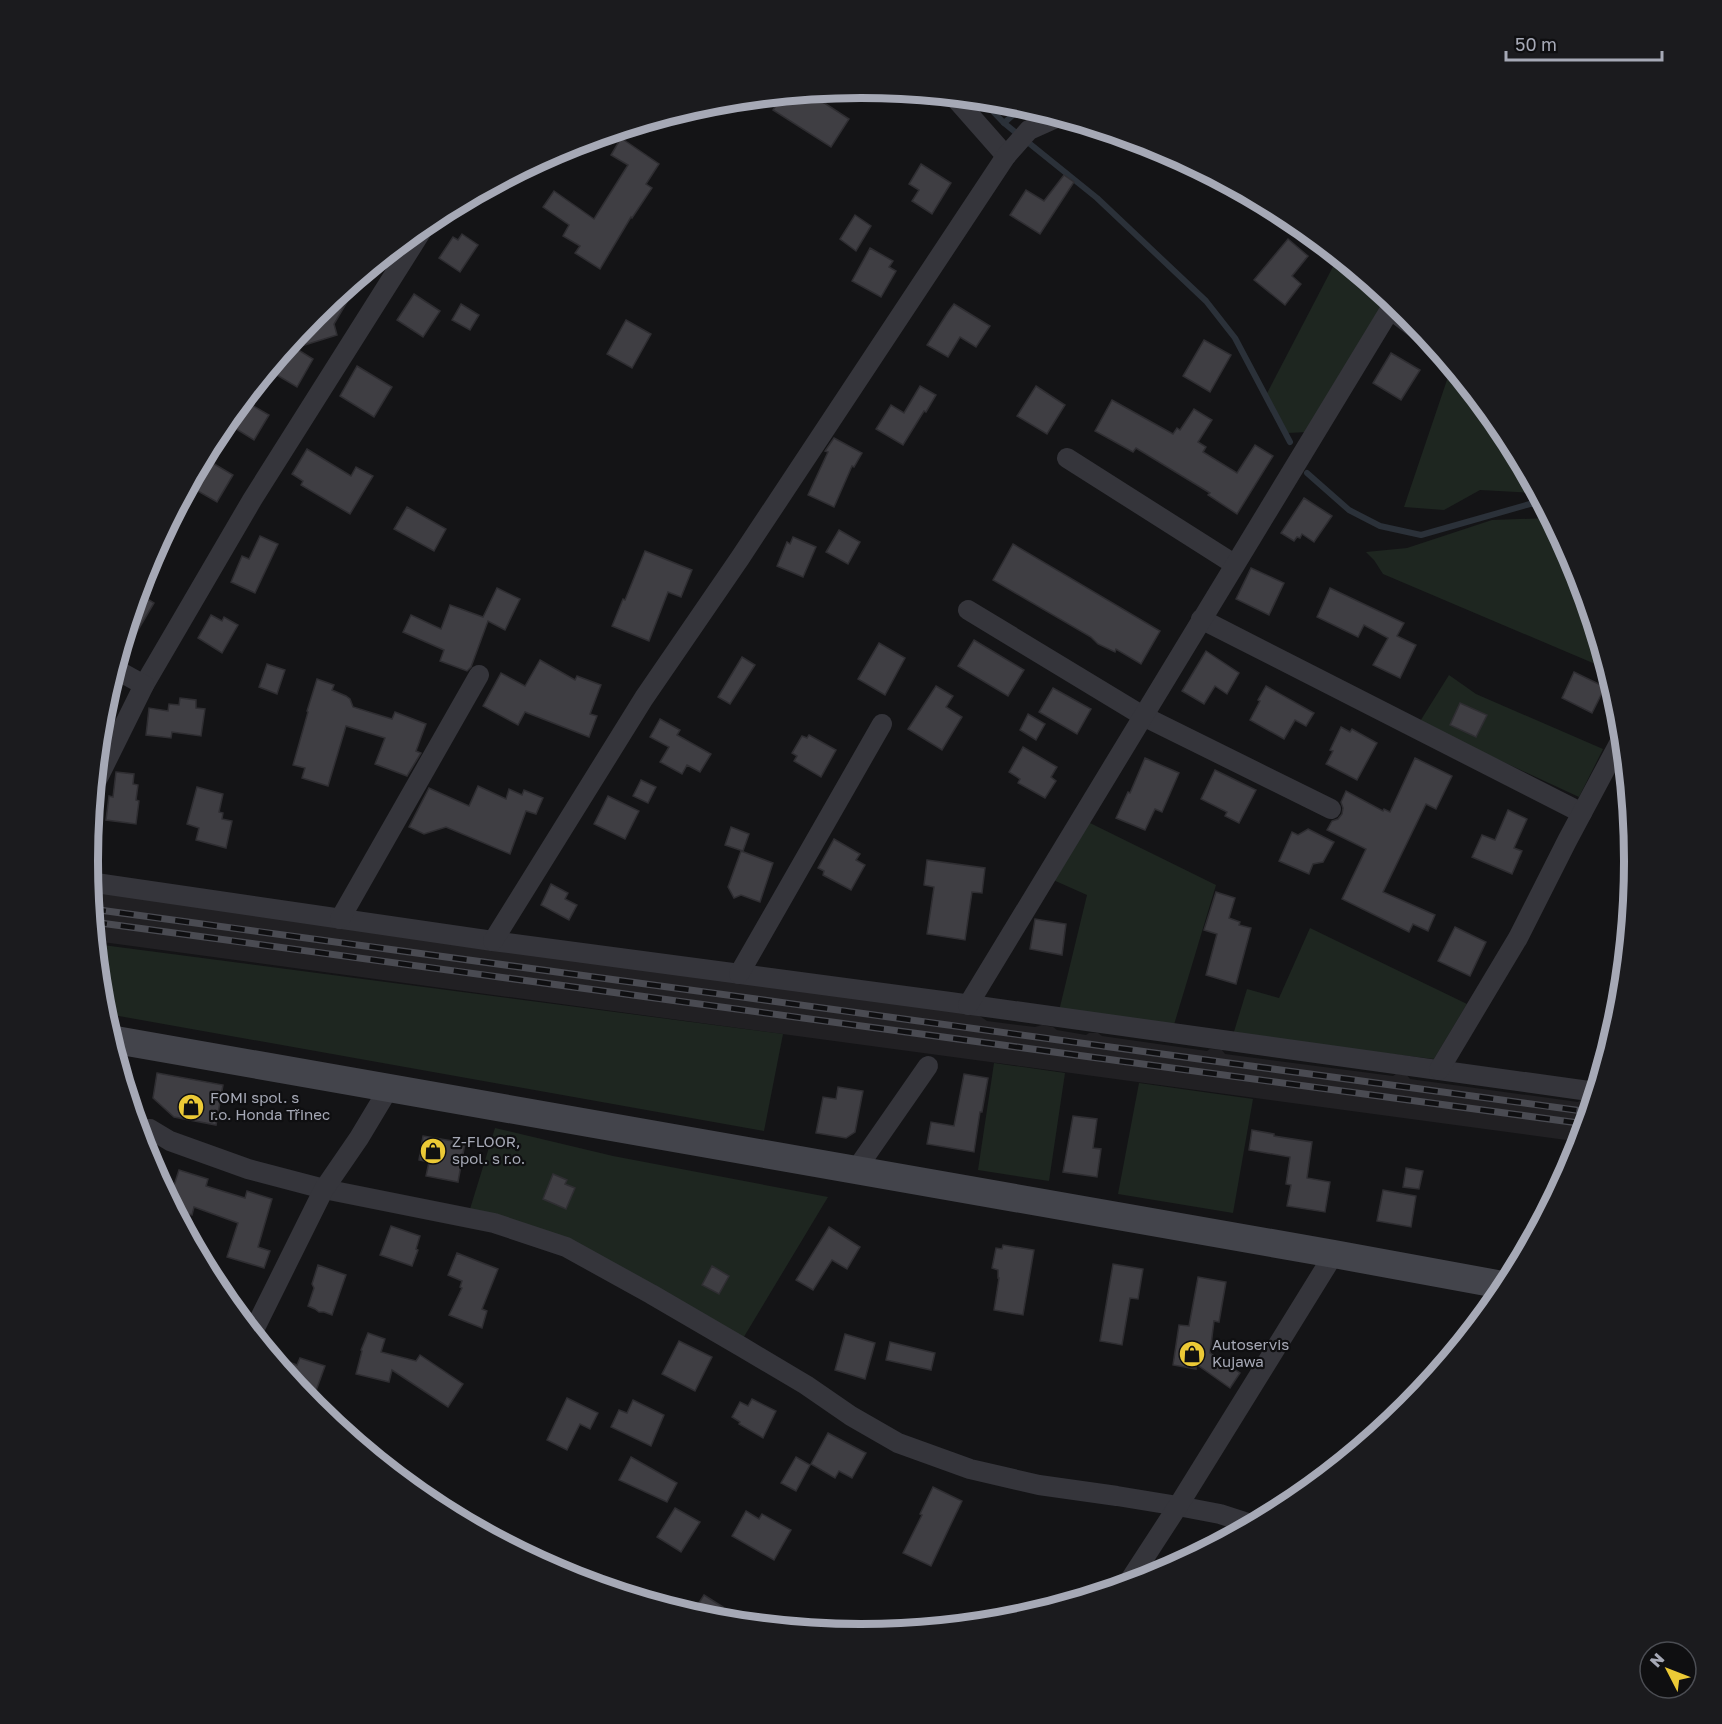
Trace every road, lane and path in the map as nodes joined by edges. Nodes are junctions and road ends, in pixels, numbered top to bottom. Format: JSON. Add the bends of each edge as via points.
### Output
{"nodes":[{"id":1,"x":962,"y":105,"type":"edge"},
{"id":2,"x":1047,"y":122,"type":"edge"},
{"id":3,"x":1009,"y":152,"type":"junction"},
{"id":4,"x":414,"y":243,"type":"edge"},
{"id":5,"x":1389,"y":311,"type":"edge"},
{"id":6,"x":1066,"y":458,"type":"dead end"},
{"id":7,"x":1234,"y":564,"type":"junction"},
{"id":8,"x":968,"y":610,"type":"dead end"},
{"id":9,"x":1201,"y":620,"type":"junction"},
{"id":10,"x":122,"y":673,"type":"edge"},
{"id":11,"x":479,"y":675,"type":"dead end"},
{"id":12,"x":144,"y":685,"type":"junction"},
{"id":13,"x":1143,"y":716,"type":"junction"},
{"id":14,"x":882,"y":724,"type":"dead end"},
{"id":15,"x":1616,"y":749,"type":"edge"},
{"id":16,"x":104,"y":767,"type":"edge"},
{"id":17,"x":1331,"y":810,"type":"dead end"},
{"id":18,"x":1582,"y":813,"type":"junction"},
{"id":19,"x":98,"y":883,"type":"edge"},
{"id":20,"x":340,"y":919,"type":"junction"},
{"id":21,"x":493,"y":941,"type":"junction"},
{"id":22,"x":739,"y":974,"type":"junction"},
{"id":23,"x":968,"y":1005,"type":"junction"},
{"id":24,"x":119,"y":1041,"type":"edge"},
{"id":25,"x":928,"y":1066,"type":"dead end"},
{"id":26,"x":1438,"y":1070,"type":"junction"},
{"id":27,"x":389,"y":1088,"type":"junction"},
{"id":28,"x":1589,"y":1091,"type":"edge"},
{"id":29,"x":150,"y":1129,"type":"dead end"},
{"id":30,"x":855,"y":1171,"type":"junction"},
{"id":31,"x":324,"y":1189,"type":"junction"},
{"id":32,"x":1334,"y":1254,"type":"junction"},
{"id":33,"x":1497,"y":1284,"type":"edge"},
{"id":34,"x":255,"y":1327,"type":"edge"},
{"id":35,"x":1178,"y":1506,"type":"junction"},
{"id":36,"x":1244,"y":1522,"type":"edge"},
{"id":37,"x":1133,"y":1574,"type":"edge"}],
"edges":[{"from":1,"to":3,"type":"street"},
{"from":2,"to":3,"type":"street","via":[[1029,130]]},
{"from":3,"to":21,"type":"street","via":[[644,698]]},
{"from":4,"to":12,"type":"street","via":[[252,500]]},
{"from":5,"to":7,"type":"street"},
{"from":6,"to":7,"type":"street"},
{"from":7,"to":9,"type":"street"},
{"from":8,"to":13,"type":"street"},
{"from":9,"to":13,"type":"street"},
{"from":9,"to":18,"type":"street"},
{"from":10,"to":12,"type":"street"},
{"from":11,"to":20,"type":"street"},
{"from":12,"to":16,"type":"street"},
{"from":13,"to":17,"type":"street"},
{"from":13,"to":23,"type":"street"},
{"from":14,"to":22,"type":"street"},
{"from":15,"to":18,"type":"street"},
{"from":18,"to":26,"type":"street","via":[[1518,938]]},
{"from":19,"to":20,"type":"street"},
{"from":20,"to":21,"type":"street"},
{"from":21,"to":22,"type":"street"},
{"from":22,"to":23,"type":"street"},
{"from":23,"to":26,"type":"street"},
{"from":24,"to":27,"type":"main road"},
{"from":25,"to":30,"type":"street"},
{"from":26,"to":28,"type":"street"},
{"from":27,"to":30,"type":"main road"},
{"from":27,"to":31,"type":"street"},
{"from":29,"to":31,"type":"street","via":[[170,1141],[248,1169]]},
{"from":30,"to":32,"type":"main road"},
{"from":31,"to":34,"type":"street"},
{"from":31,"to":35,"type":"street","via":[[494,1223],[566,1247],[742,1347],[898,1443],[970,1468],[1039,1485]]},
{"from":32,"to":33,"type":"main road"},
{"from":32,"to":35,"type":"street"},
{"from":35,"to":36,"type":"street"},
{"from":35,"to":37,"type":"street"}]}
